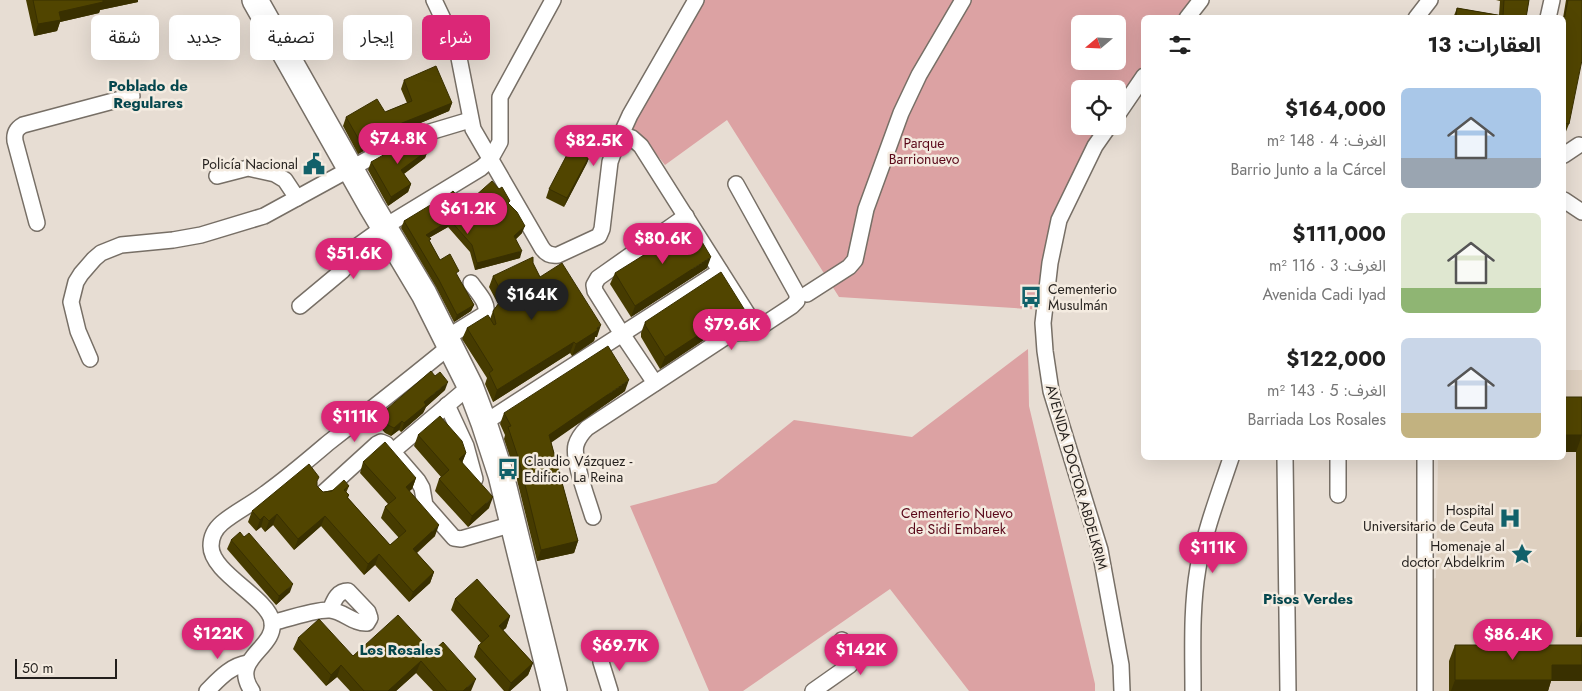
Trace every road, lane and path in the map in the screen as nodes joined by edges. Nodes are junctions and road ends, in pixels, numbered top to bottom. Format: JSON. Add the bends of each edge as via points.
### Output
{"nodes":[{"id":1,"x":255,"y":0,"type":"edge"},
{"id":2,"x":553,"y":0,"type":"edge"},
{"id":3,"x":696,"y":0,"type":"edge"},
{"id":4,"x":963,"y":0,"type":"edge"},
{"id":5,"x":1201,"y":0,"type":"edge"},
{"id":6,"x":1430,"y":0,"type":"edge"},
{"id":7,"x":1552,"y":0,"type":"edge"},
{"id":8,"x":433,"y":1,"type":"edge"},
{"id":9,"x":1189,"y":15,"type":"edge"},
{"id":10,"x":1418,"y":15,"type":"edge"},
{"id":11,"x":1549,"y":15,"type":"edge"},
{"id":12,"x":1141,"y":80,"type":"edge"},
{"id":13,"x":132,"y":96,"type":"dead end"},
{"id":14,"x":1126,"y":102,"type":"edge"},
{"id":15,"x":470,"y":120,"type":"junction"},
{"id":16,"x":621,"y":134,"type":"junction"},
{"id":17,"x":1103,"y":135,"type":"edge"},
{"id":18,"x":1581,"y":145,"type":"edge"},
{"id":19,"x":1566,"y":147,"type":"edge"},
{"id":20,"x":1566,"y":154,"type":"edge"},
{"id":21,"x":490,"y":160,"type":"junction"},
{"id":22,"x":351,"y":168,"type":"junction"},
{"id":23,"x":217,"y":176,"type":"dead end"},
{"id":24,"x":736,"y":184,"type":"dead end"},
{"id":25,"x":297,"y":198,"type":"junction"},
{"id":26,"x":1566,"y":201,"type":"edge"},
{"id":27,"x":1582,"y":212,"type":"edge"},
{"id":28,"x":686,"y":216,"type":"junction"},
{"id":29,"x":37,"y":223,"type":"dead end"},
{"id":30,"x":384,"y":227,"type":"junction"},
{"id":31,"x":720,"y":271,"type":"junction"},
{"id":32,"x":471,"y":283,"type":"dead end"},
{"id":33,"x":808,"y":294,"type":"dead end"},
{"id":34,"x":300,"y":306,"type":"dead end"},
{"id":35,"x":757,"y":329,"type":"junction"},
{"id":36,"x":622,"y":334,"type":"junction"},
{"id":37,"x":448,"y":342,"type":"junction"},
{"id":38,"x":90,"y":359,"type":"dead end"},
{"id":39,"x":655,"y":383,"type":"junction"},
{"id":40,"x":470,"y":386,"type":"junction"},
{"id":41,"x":447,"y":405,"type":"junction"},
{"id":42,"x":484,"y":423,"type":"junction"},
{"id":43,"x":392,"y":452,"type":"junction"},
{"id":44,"x":1230,"y":460,"type":"edge"},
{"id":45,"x":1285,"y":460,"type":"edge"},
{"id":46,"x":1338,"y":460,"type":"edge"},
{"id":47,"x":1424,"y":460,"type":"edge"},
{"id":48,"x":475,"y":479,"type":"edge"},
{"id":49,"x":322,"y":494,"type":"edge"},
{"id":50,"x":1338,"y":495,"type":"dead end"},
{"id":51,"x":592,"y":517,"type":"dead end"},
{"id":52,"x":513,"y":524,"type":"junction"},
{"id":53,"x":330,"y":610,"type":"dead end"},
{"id":54,"x":272,"y":623,"type":"junction"},
{"id":55,"x":842,"y":640,"type":"dead end"},
{"id":56,"x":601,"y":662,"type":"dead end"},
{"id":57,"x":248,"y":663,"type":"junction"},
{"id":58,"x":207,"y":691,"type":"edge"},
{"id":59,"x":252,"y":691,"type":"edge"},
{"id":60,"x":554,"y":691,"type":"edge"},
{"id":61,"x":610,"y":691,"type":"edge"},
{"id":62,"x":813,"y":691,"type":"edge"},
{"id":63,"x":1122,"y":691,"type":"edge"},
{"id":64,"x":1193,"y":691,"type":"edge"},
{"id":65,"x":1288,"y":691,"type":"edge"},
{"id":66,"x":1425,"y":691,"type":"edge"}],
"edges":[{"from":1,"to":22,"type":"main road"},
{"from":2,"to":21,"type":"street","via":[[500,97],[500,142]]},
{"from":3,"to":16,"type":"street"},
{"from":4,"to":33,"type":"street","via":[[900,113],[866,209],[855,260]]},
{"from":5,"to":9,"type":"street"},
{"from":6,"to":10,"type":"street"},
{"from":7,"to":11,"type":"street"},
{"from":8,"to":15,"type":"street","via":[[459,58]]},
{"from":12,"to":14,"type":"street"},
{"from":13,"to":29,"type":"street","via":[[17,129],[15,140]]},
{"from":15,"to":21,"type":"street"},
{"from":15,"to":22,"type":"street","via":[[403,140]]},
{"from":16,"to":21,"type":"street","via":[[610,162],[601,232],[594,239],[558,255],[549,254],[542,248]]},
{"from":16,"to":28,"type":"street","via":[[641,146]]},
{"from":17,"to":63,"type":"street","name":"AVENIDA DOCTOR ABDELKRIM","via":[[1059,220],[1043,324],[1051,391],[1100,550],[1121,665]]},
{"from":18,"to":19,"type":"street"},
{"from":18,"to":20,"type":"street"},
{"from":21,"to":30,"type":"street"},
{"from":22,"to":25,"type":"street"},
{"from":22,"to":30,"type":"main road"},
{"from":23,"to":25,"type":"street","via":[[253,168],[275,174],[285,180]]},
{"from":24,"to":35,"type":"street","via":[[798,297],[792,306]]},
{"from":25,"to":38,"type":"street","via":[[264,216],[223,230],[173,240],[120,245],[94,259],[76,282],[71,302],[78,331]]},
{"from":26,"to":27,"type":"street"},
{"from":28,"to":31,"type":"street"},
{"from":28,"to":36,"type":"street","via":[[595,281],[595,290]]},
{"from":30,"to":34,"type":"street","via":[[356,247],[342,271]]},
{"from":30,"to":37,"type":"main road"},
{"from":31,"to":35,"type":"street"},
{"from":31,"to":36,"type":"street"},
{"from":32,"to":37,"type":"street","via":[[486,304],[487,311]]},
{"from":35,"to":39,"type":"street","via":[[730,334]]},
{"from":36,"to":39,"type":"street"},
{"from":36,"to":42,"type":"street"},
{"from":37,"to":40,"type":"main road"},
{"from":37,"to":54,"type":"street","via":[[266,493],[217,528],[211,540],[214,560],[267,611]]},
{"from":39,"to":51,"type":"street","via":[[586,428],[578,439],[576,456]]},
{"from":40,"to":41,"type":"street"},
{"from":40,"to":42,"type":"main road"},
{"from":41,"to":43,"type":"street"},
{"from":41,"to":48,"type":"street","via":[[466,446]]},
{"from":42,"to":52,"type":"main road"},
{"from":43,"to":49,"type":"street","via":[[384,443],[379,443]]},
{"from":43,"to":52,"type":"street","via":[[420,484],[425,505],[451,536],[461,538]]},
{"from":44,"to":64,"type":"street","via":[[1198,567],[1193,611]]},
{"from":45,"to":65,"type":"street"},
{"from":46,"to":50,"type":"street"},
{"from":47,"to":66,"type":"street"},
{"from":52,"to":60,"type":"main road"},
{"from":53,"to":54,"type":"street"},
{"from":54,"to":57,"type":"street","via":[[270,635]]},
{"from":55,"to":62,"type":"street","via":[[853,656],[850,665]]},
{"from":56,"to":61,"type":"street"},
{"from":57,"to":58,"type":"street","via":[[227,672]]},
{"from":57,"to":59,"type":"street","via":[[245,676]]}]}
